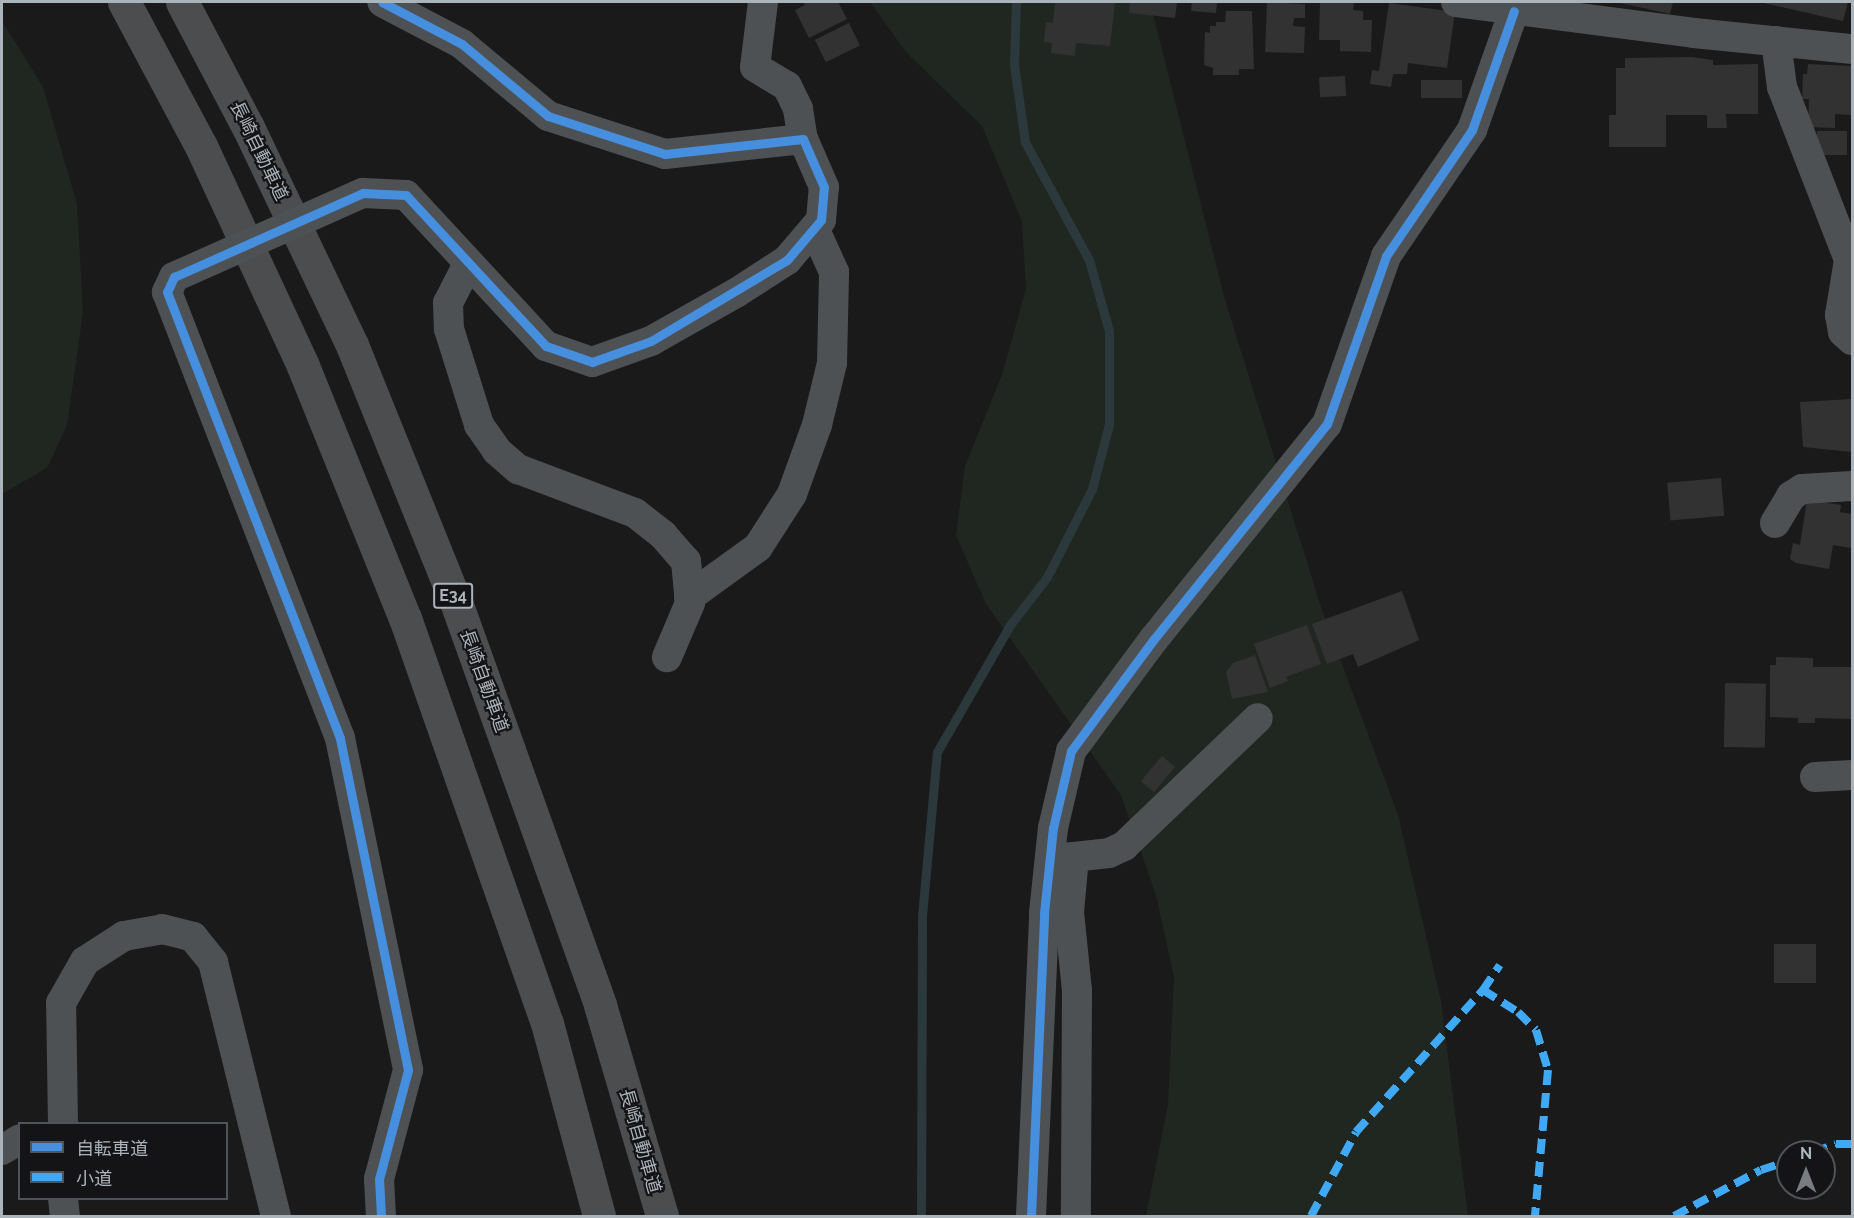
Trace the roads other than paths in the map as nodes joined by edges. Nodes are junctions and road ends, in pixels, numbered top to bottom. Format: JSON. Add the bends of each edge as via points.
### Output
{"nodes":[{"id":1,"x":124,"y":2,"type":"edge"},
{"id":2,"x":182,"y":2,"type":"edge"},
{"id":3,"x":382,"y":2,"type":"edge"},
{"id":4,"x":763,"y":2,"type":"edge"},
{"id":5,"x":1456,"y":2,"type":"edge"},
{"id":6,"x":1514,"y":11,"type":"junction"},
{"id":7,"x":1776,"y":41,"type":"junction"},
{"id":8,"x":1852,"y":49,"type":"edge"},
{"id":9,"x":803,"y":139,"type":"junction"},
{"id":10,"x":814,"y":228,"type":"junction"},
{"id":11,"x":468,"y":264,"type":"junction"},
{"id":12,"x":1852,"y":340,"type":"edge"},
{"id":13,"x":1852,"y":486,"type":"edge"},
{"id":14,"x":1775,"y":523,"type":"dead end"},
{"id":15,"x":689,"y":597,"type":"junction"},
{"id":16,"x":668,"y":657,"type":"dead end"},
{"id":17,"x":1258,"y":718,"type":"dead end"},
{"id":18,"x":1852,"y":775,"type":"edge"},
{"id":19,"x":1815,"y":777,"type":"dead end"},
{"id":20,"x":1062,"y":859,"type":"junction"},
{"id":21,"x":56,"y":1119,"type":"edge"},
{"id":22,"x":18,"y":1140,"type":"edge"},
{"id":23,"x":2,"y":1150,"type":"edge"},
{"id":24,"x":63,"y":1200,"type":"edge"},
{"id":25,"x":64,"y":1216,"type":"edge"},
{"id":26,"x":276,"y":1216,"type":"edge"},
{"id":27,"x":381,"y":1216,"type":"edge"},
{"id":28,"x":599,"y":1216,"type":"edge"},
{"id":29,"x":662,"y":1216,"type":"edge"},
{"id":30,"x":1031,"y":1216,"type":"edge"},
{"id":31,"x":1076,"y":1216,"type":"edge"}],
"edges":[{"from":1,"to":28,"type":"highway","via":[[201,146],[298,356],[405,618],[547,1023]]},
{"from":2,"to":29,"type":"highway","name":"長崎自動車道","number":"E34","via":[[248,127],[352,345],[456,602],[600,1005]]},
{"from":3,"to":9,"type":"street","via":[[462,44],[548,116],[665,154]]},
{"from":4,"to":9,"type":"street","via":[[755,68],[786,86],[798,109]]},
{"from":5,"to":6,"type":"street"},
{"from":6,"to":7,"type":"street"},
{"from":6,"to":20,"type":"street","via":[[1472,130],[1386,256],[1327,424],[1161,630],[1071,751]]},
{"from":7,"to":8,"type":"street"},
{"from":7,"to":12,"type":"street","via":[[1782,87],[1849,260],[1840,315],[1844,332]]},
{"from":9,"to":10,"type":"street","via":[[824,187],[821,220]]},
{"from":10,"to":11,"type":"street","via":[[787,260],[736,293],[651,341],[592,362],[546,346]]},
{"from":10,"to":15,"type":"street","via":[[834,272],[832,363],[818,425],[792,494],[758,547]]},
{"from":11,"to":15,"type":"street","via":[[448,303],[449,329],[456,362],[485,434],[518,469],[635,513],[654,528],[686,561]]},
{"from":11,"to":27,"type":"street","bridge":true,"via":[[406,195],[363,193],[174,277],[167,292],[340,738],[408,1070],[379,1179]]},
{"from":13,"to":14,"type":"street","via":[[1802,489],[1791,496]]},
{"from":15,"to":16,"type":"street"},
{"from":17,"to":20,"type":"street","via":[[1124,846],[1109,853]]},
{"from":18,"to":19,"type":"street"},
{"from":20,"to":30,"type":"street"},
{"from":20,"to":31,"type":"street","via":[[1077,991]]},
{"from":21,"to":26,"type":"street","via":[[61,1003],[85,961],[124,936],[162,930],[193,937],[213,962]]},
{"from":22,"to":23,"type":"street"},
{"from":24,"to":25,"type":"street"}]}
